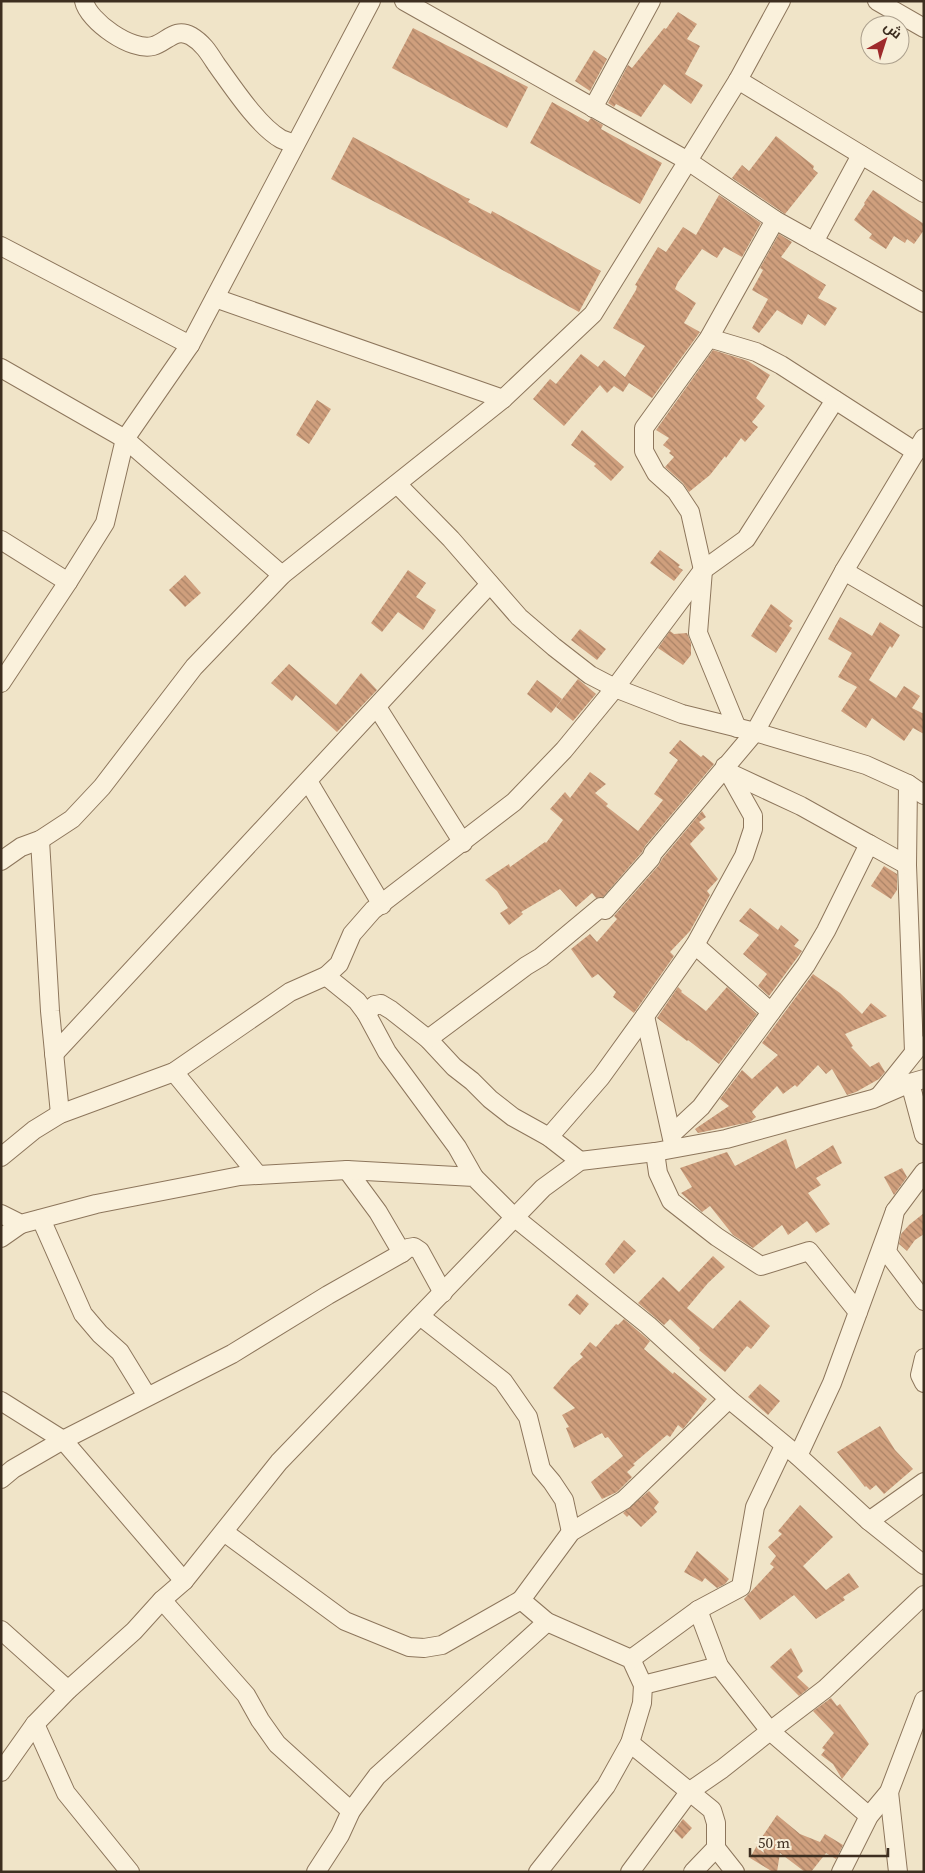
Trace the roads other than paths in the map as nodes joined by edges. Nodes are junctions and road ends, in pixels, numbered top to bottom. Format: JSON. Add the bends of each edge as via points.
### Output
{"nodes":[{"id":1,"x":84,"y":1,"type":"edge"},
{"id":2,"x":371,"y":1,"type":"edge"},
{"id":3,"x":404,"y":1,"type":"edge"},
{"id":4,"x":651,"y":1,"type":"edge"},
{"id":5,"x":781,"y":1,"type":"edge"},
{"id":6,"x":877,"y":1,"type":"edge"},
{"id":7,"x":904,"y":8,"type":"edge"},
{"id":8,"x":924,"y":28,"type":"edge"},
{"id":9,"x":738,"y":80,"type":"junction"},
{"id":10,"x":594,"y":108,"type":"junction"},
{"id":11,"x":295,"y":144,"type":"junction"},
{"id":12,"x":861,"y":155,"type":"junction"},
{"id":13,"x":688,"y":161,"type":"junction"},
{"id":14,"x":924,"y":193,"type":"edge"},
{"id":15,"x":775,"y":220,"type":"junction"},
{"id":16,"x":814,"y":242,"type":"junction"},
{"id":17,"x":1,"y":246,"type":"edge"},
{"id":18,"x":215,"y":298,"type":"junction"},
{"id":19,"x":924,"y":303,"type":"edge"},
{"id":20,"x":709,"y":338,"type":"junction"},
{"id":21,"x":190,"y":345,"type":"junction"},
{"id":22,"x":1,"y":368,"type":"edge"},
{"id":23,"x":502,"y":399,"type":"junction"},
{"id":24,"x":835,"y":400,"type":"junction"},
{"id":25,"x":125,"y":439,"type":"junction"},
{"id":26,"x":920,"y":445,"type":"edge"},
{"id":27,"x":397,"y":484,"type":"junction"},
{"id":28,"x":1,"y":540,"type":"edge"},
{"id":29,"x":703,"y":570,"type":"junction"},
{"id":30,"x":844,"y":571,"type":"junction"},
{"id":31,"x":282,"y":575,"type":"junction"},
{"id":32,"x":68,"y":582,"type":"junction"},
{"id":33,"x":490,"y":584,"type":"junction"},
{"id":34,"x":924,"y":618,"type":"edge"},
{"id":35,"x":1,"y":683,"type":"edge"},
{"id":36,"x":615,"y":688,"type":"junction"},
{"id":37,"x":377,"y":707,"type":"junction"},
{"id":38,"x":737,"y":728,"type":"junction"},
{"id":39,"x":755,"y":732,"type":"junction"},
{"id":40,"x":728,"y":769,"type":"junction"},
{"id":41,"x":308,"y":781,"type":"junction"},
{"id":42,"x":908,"y":784,"type":"junction"},
{"id":43,"x":924,"y":795,"type":"edge"},
{"id":44,"x":40,"y":840,"type":"junction"},
{"id":45,"x":463,"y":843,"type":"junction"},
{"id":46,"x":868,"y":844,"type":"junction"},
{"id":47,"x":1,"y":860,"type":"edge"},
{"id":48,"x":907,"y":865,"type":"junction"},
{"id":49,"x":382,"y":904,"type":"junction"},
{"id":50,"x":695,"y":945,"type":"junction"},
{"id":51,"x":326,"y":976,"type":"junction"},
{"id":52,"x":771,"y":1012,"type":"junction"},
{"id":53,"x":366,"y":1013,"type":"junction"},
{"id":54,"x":645,"y":1016,"type":"junction"},
{"id":55,"x":428,"y":1039,"type":"junction"},
{"id":56,"x":919,"y":1046,"type":"edge"},
{"id":57,"x":54,"y":1054,"type":"junction"},
{"id":58,"x":174,"y":1072,"type":"junction"},
{"id":59,"x":917,"y":1081,"type":"edge"},
{"id":60,"x":880,"y":1096,"type":"junction"},
{"id":61,"x":60,"y":1114,"type":"junction"},
{"id":62,"x":924,"y":1135,"type":"edge"},
{"id":63,"x":548,"y":1137,"type":"junction"},
{"id":64,"x":673,"y":1141,"type":"junction"},
{"id":65,"x":655,"y":1152,"type":"junction"},
{"id":66,"x":1,"y":1157,"type":"edge"},
{"id":67,"x":580,"y":1161,"type":"junction"},
{"id":68,"x":347,"y":1170,"type":"junction"},
{"id":69,"x":924,"y":1172,"type":"edge"},
{"id":70,"x":258,"y":1175,"type":"junction"},
{"id":71,"x":474,"y":1177,"type":"junction"},
{"id":72,"x":895,"y":1211,"type":"junction"},
{"id":73,"x":1,"y":1214,"type":"edge"},
{"id":74,"x":514,"y":1217,"type":"junction"},
{"id":75,"x":40,"y":1219,"type":"junction"},
{"id":76,"x":21,"y":1224,"type":"junction"},
{"id":77,"x":1,"y":1238,"type":"edge"},
{"id":78,"x":402,"y":1253,"type":"junction"},
{"id":79,"x":443,"y":1293,"type":"junction"},
{"id":80,"x":924,"y":1302,"type":"edge"},
{"id":81,"x":858,"y":1312,"type":"junction"},
{"id":82,"x":420,"y":1316,"type":"junction"},
{"id":83,"x":924,"y":1358,"type":"edge"},
{"id":84,"x":924,"y":1383,"type":"edge"},
{"id":85,"x":147,"y":1396,"type":"junction"},
{"id":86,"x":729,"y":1399,"type":"junction"},
{"id":87,"x":1,"y":1401,"type":"edge"},
{"id":88,"x":63,"y":1440,"type":"junction"},
{"id":89,"x":784,"y":1446,"type":"junction"},
{"id":90,"x":798,"y":1456,"type":"junction"},
{"id":91,"x":1,"y":1479,"type":"edge"},
{"id":92,"x":924,"y":1482,"type":"edge"},
{"id":93,"x":869,"y":1521,"type":"junction"},
{"id":94,"x":224,"y":1532,"type":"junction"},
{"id":95,"x":571,"y":1532,"type":"junction"},
{"id":96,"x":924,"y":1565,"type":"edge"},
{"id":97,"x":184,"y":1581,"type":"junction"},
{"id":98,"x":924,"y":1595,"type":"edge"},
{"id":99,"x":162,"y":1600,"type":"junction"},
{"id":100,"x":520,"y":1600,"type":"junction"},
{"id":101,"x":698,"y":1610,"type":"junction"},
{"id":102,"x":547,"y":1622,"type":"junction"},
{"id":103,"x":1,"y":1630,"type":"edge"},
{"id":104,"x":631,"y":1659,"type":"junction"},
{"id":105,"x":719,"y":1666,"type":"junction"},
{"id":106,"x":643,"y":1685,"type":"junction"},
{"id":107,"x":68,"y":1690,"type":"junction"},
{"id":108,"x":924,"y":1700,"type":"edge"},
{"id":109,"x":36,"y":1724,"type":"junction"},
{"id":110,"x":770,"y":1731,"type":"junction"},
{"id":111,"x":630,"y":1743,"type":"junction"},
{"id":112,"x":1,"y":1772,"type":"edge"},
{"id":113,"x":690,"y":1791,"type":"junction"},
{"id":114,"x":889,"y":1792,"type":"junction"},
{"id":115,"x":351,"y":1811,"type":"junction"},
{"id":116,"x":869,"y":1816,"type":"junction"},
{"id":117,"x":716,"y":1848,"type":"junction"},
{"id":118,"x":323,"y":1870,"type":"edge"},
{"id":119,"x":130,"y":1872,"type":"edge"},
{"id":120,"x":538,"y":1872,"type":"edge"},
{"id":121,"x":630,"y":1872,"type":"edge"},
{"id":122,"x":693,"y":1872,"type":"edge"},
{"id":123,"x":735,"y":1872,"type":"edge"},
{"id":124,"x":841,"y":1872,"type":"edge"},
{"id":125,"x":898,"y":1872,"type":"edge"}],
"edges":[{"from":1,"to":11,"type":"street","via":[[85,8],[94,19],[125,42],[153,46],[174,33],[188,34],[201,42],[269,131]]},
{"from":2,"to":11,"type":"street"},
{"from":3,"to":10,"type":"street"},
{"from":4,"to":10,"type":"street"},
{"from":5,"to":9,"type":"street"},
{"from":6,"to":7,"type":"street"},
{"from":7,"to":8,"type":"street"},
{"from":9,"to":12,"type":"street"},
{"from":9,"to":13,"type":"street"},
{"from":10,"to":13,"type":"street"},
{"from":11,"to":18,"type":"street"},
{"from":12,"to":14,"type":"street"},
{"from":12,"to":16,"type":"street"},
{"from":13,"to":15,"type":"street"},
{"from":13,"to":23,"type":"street","via":[[593,314]]},
{"from":15,"to":16,"type":"street"},
{"from":15,"to":20,"type":"street"},
{"from":16,"to":19,"type":"street"},
{"from":17,"to":21,"type":"street"},
{"from":18,"to":21,"type":"street"},
{"from":18,"to":23,"type":"street"},
{"from":20,"to":24,"type":"street","via":[[756,352]]},
{"from":20,"to":29,"type":"street","via":[[644,428],[644,451],[656,473],[676,491],[690,512]]},
{"from":21,"to":25,"type":"street"},
{"from":22,"to":25,"type":"street"},
{"from":23,"to":27,"type":"street"},
{"from":24,"to":26,"type":"street"},
{"from":24,"to":29,"type":"street","via":[[746,539]]},
{"from":25,"to":31,"type":"street"},
{"from":25,"to":32,"type":"street","via":[[105,523]]},
{"from":26,"to":30,"type":"street"},
{"from":27,"to":31,"type":"street"},
{"from":27,"to":33,"type":"street"},
{"from":28,"to":32,"type":"street"},
{"from":29,"to":36,"type":"street"},
{"from":29,"to":38,"type":"street","via":[[698,633]]},
{"from":30,"to":34,"type":"street"},
{"from":30,"to":39,"type":"street"},
{"from":31,"to":44,"type":"street","via":[[194,667],[102,787],[72,819]]},
{"from":32,"to":35,"type":"street"},
{"from":33,"to":36,"type":"street","via":[[519,617],[554,647]]},
{"from":33,"to":37,"type":"street"},
{"from":36,"to":38,"type":"street","via":[[682,714]]},
{"from":36,"to":45,"type":"street","via":[[564,750],[514,802]]},
{"from":37,"to":41,"type":"street"},
{"from":37,"to":45,"type":"street"},
{"from":38,"to":39,"type":"street"},
{"from":39,"to":40,"type":"street"},
{"from":39,"to":42,"type":"street","via":[[866,765]]},
{"from":40,"to":46,"type":"street"},
{"from":40,"to":50,"type":"street","via":[[750,811],[753,829],[744,856]]},
{"from":40,"to":55,"type":"street","via":[[605,910],[601,907],[541,957]]},
{"from":41,"to":49,"type":"street"},
{"from":41,"to":57,"type":"street"},
{"from":42,"to":43,"type":"street"},
{"from":42,"to":48,"type":"street"},
{"from":44,"to":47,"type":"street"},
{"from":44,"to":57,"type":"street"},
{"from":45,"to":49,"type":"street"},
{"from":46,"to":48,"type":"street"},
{"from":46,"to":52,"type":"street","via":[[806,965]]},
{"from":48,"to":56,"type":"street"},
{"from":49,"to":51,"type":"street","via":[[352,934],[339,964]]},
{"from":50,"to":52,"type":"street"},
{"from":50,"to":54,"type":"street"},
{"from":51,"to":53,"type":"street","via":[[357,1001]]},
{"from":51,"to":58,"type":"street","via":[[290,992]]},
{"from":52,"to":64,"type":"street"},
{"from":53,"to":55,"type":"street","via":[[375,1004],[381,1004]]},
{"from":53,"to":71,"type":"street","via":[[387,1052],[457,1147]]},
{"from":54,"to":63,"type":"street","via":[[601,1076]]},
{"from":54,"to":64,"type":"street"},
{"from":55,"to":63,"type":"street","via":[[490,1100]]},
{"from":56,"to":60,"type":"street"},
{"from":57,"to":61,"type":"street"},
{"from":58,"to":61,"type":"street"},
{"from":58,"to":70,"type":"street"},
{"from":59,"to":60,"type":"street"},
{"from":59,"to":62,"type":"street"},
{"from":60,"to":64,"type":"street","via":[[726,1139]]},
{"from":61,"to":66,"type":"street"},
{"from":63,"to":67,"type":"street"},
{"from":64,"to":65,"type":"street"},
{"from":65,"to":67,"type":"street"},
{"from":65,"to":81,"type":"street","via":[[658,1173],[671,1201],[717,1237],[762,1266],[809,1251]]},
{"from":67,"to":74,"type":"street","via":[[543,1188]]},
{"from":68,"to":70,"type":"street"},
{"from":68,"to":71,"type":"street"},
{"from":68,"to":78,"type":"street","via":[[378,1212]]},
{"from":69,"to":72,"type":"street"},
{"from":70,"to":75,"type":"street","via":[[96,1204]]},
{"from":71,"to":74,"type":"street"},
{"from":72,"to":80,"type":"street","via":[[887,1252]]},
{"from":72,"to":81,"type":"street"},
{"from":73,"to":76,"type":"street"},
{"from":74,"to":79,"type":"street"},
{"from":74,"to":86,"type":"street","via":[[648,1325]]},
{"from":75,"to":76,"type":"street"},
{"from":75,"to":85,"type":"street","via":[[83,1314],[120,1352]]},
{"from":76,"to":77,"type":"street"},
{"from":78,"to":79,"type":"street","via":[[414,1247],[420,1251]]},
{"from":78,"to":85,"type":"street","via":[[232,1354]]},
{"from":79,"to":82,"type":"street"},
{"from":81,"to":90,"type":"street","via":[[832,1383]]},
{"from":82,"to":94,"type":"street","via":[[279,1462]]},
{"from":82,"to":95,"type":"street","via":[[503,1381],[528,1417],[541,1469],[564,1500]]},
{"from":83,"to":84,"type":"street","via":[[920,1375]]},
{"from":85,"to":88,"type":"street"},
{"from":86,"to":89,"type":"street"},
{"from":86,"to":95,"type":"street","via":[[624,1500]]},
{"from":87,"to":88,"type":"street"},
{"from":88,"to":91,"type":"street","via":[[12,1469]]},
{"from":88,"to":97,"type":"street"},
{"from":89,"to":90,"type":"street"},
{"from":89,"to":101,"type":"street","via":[[755,1508],[741,1588]]},
{"from":90,"to":93,"type":"street"},
{"from":92,"to":93,"type":"street"},
{"from":93,"to":96,"type":"street"},
{"from":94,"to":97,"type":"street"},
{"from":94,"to":100,"type":"street","via":[[345,1621],[409,1646],[442,1645]]},
{"from":95,"to":100,"type":"street"},
{"from":97,"to":99,"type":"street"},
{"from":98,"to":110,"type":"street","via":[[825,1689]]},
{"from":99,"to":107,"type":"street","via":[[134,1631]]},
{"from":99,"to":115,"type":"street","via":[[246,1695],[277,1744]]},
{"from":100,"to":102,"type":"street"},
{"from":101,"to":104,"type":"street"},
{"from":101,"to":105,"type":"street"},
{"from":102,"to":104,"type":"street"},
{"from":102,"to":115,"type":"street","via":[[377,1776]]},
{"from":103,"to":107,"type":"street"},
{"from":104,"to":106,"type":"street"},
{"from":105,"to":106,"type":"street"},
{"from":105,"to":110,"type":"street"},
{"from":106,"to":111,"type":"street","via":[[642,1703]]},
{"from":107,"to":109,"type":"street"},
{"from":108,"to":114,"type":"street"},
{"from":109,"to":112,"type":"street"},
{"from":109,"to":119,"type":"street","via":[[66,1793]]},
{"from":110,"to":113,"type":"street"},
{"from":110,"to":116,"type":"street"},
{"from":111,"to":113,"type":"street"},
{"from":111,"to":120,"type":"street","via":[[606,1786]]},
{"from":113,"to":117,"type":"street","via":[[712,1810],[716,1823]]},
{"from":113,"to":121,"type":"street"},
{"from":114,"to":116,"type":"street"},
{"from":114,"to":125,"type":"street"},
{"from":115,"to":118,"type":"street"},
{"from":116,"to":124,"type":"street"},
{"from":117,"to":122,"type":"street"},
{"from":117,"to":123,"type":"street"}]}
